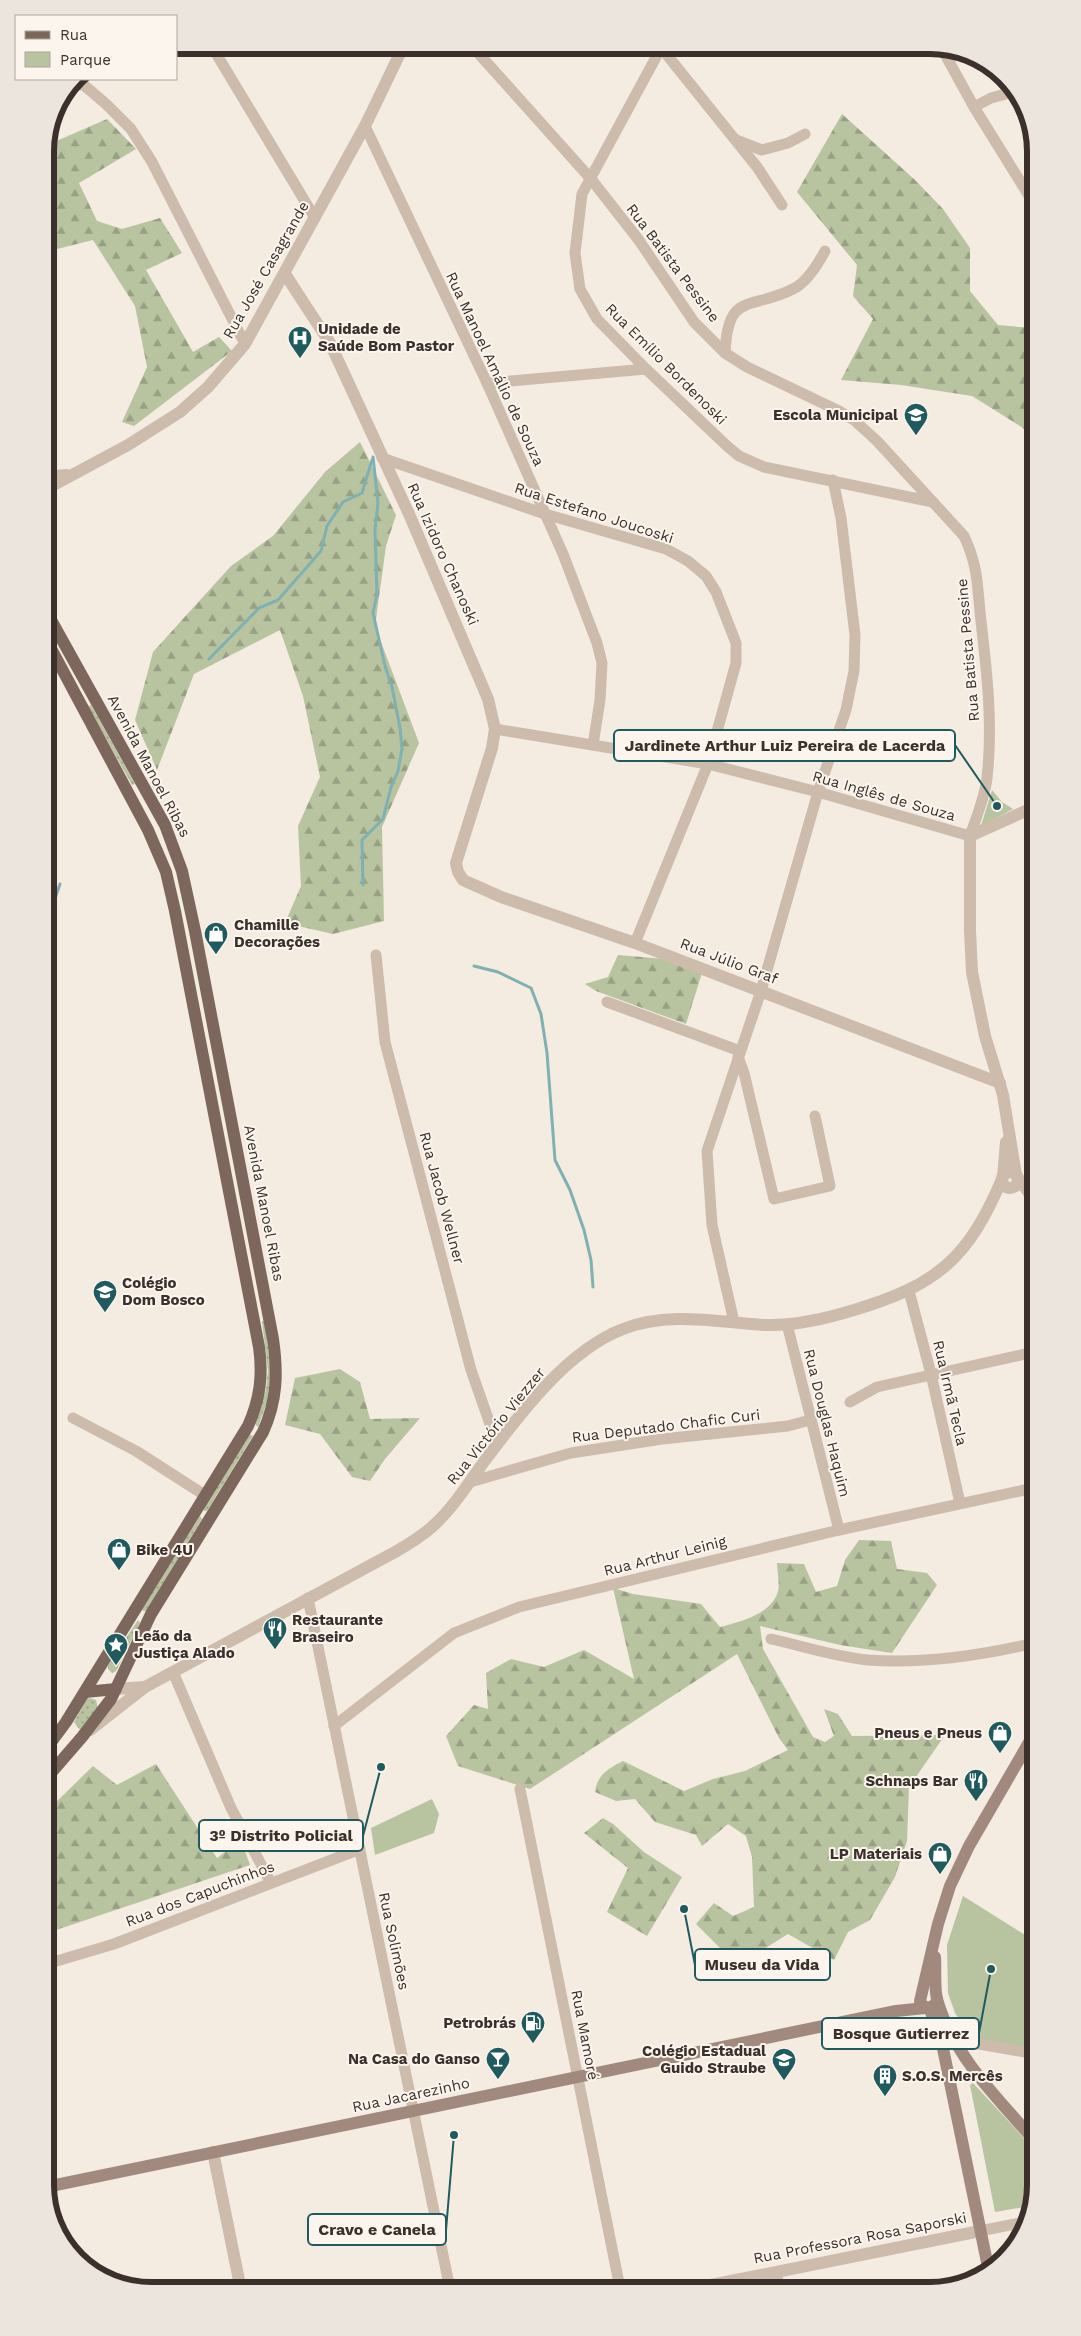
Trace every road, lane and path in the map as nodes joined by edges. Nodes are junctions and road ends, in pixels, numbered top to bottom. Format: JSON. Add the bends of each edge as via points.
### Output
{"nodes":[{"id":1,"x":216,"y":54,"type":"edge"},
{"id":2,"x":400,"y":54,"type":"edge"},
{"id":3,"x":479,"y":54,"type":"edge"},
{"id":4,"x":656,"y":54,"type":"edge"},
{"id":5,"x":666,"y":54,"type":"edge"},
{"id":6,"x":946,"y":55,"type":"edge"},
{"id":7,"x":80,"y":85,"type":"edge"},
{"id":8,"x":1008,"y":93,"type":"edge"},
{"id":9,"x":974,"y":107,"type":"junction"},
{"id":10,"x":365,"y":126,"type":"junction"},
{"id":11,"x":805,"y":134,"type":"dead end"},
{"id":12,"x":734,"y":139,"type":"junction"},
{"id":13,"x":590,"y":179,"type":"junction"},
{"id":14,"x":1027,"y":194,"type":"edge"},
{"id":15,"x":782,"y":205,"type":"dead end"},
{"id":16,"x":315,"y":218,"type":"junction"},
{"id":17,"x":825,"y":251,"type":"dead end"},
{"id":18,"x":285,"y":274,"type":"junction"},
{"id":19,"x":246,"y":344,"type":"junction"},
{"id":20,"x":726,"y":353,"type":"junction"},
{"id":21,"x":646,"y":369,"type":"junction"},
{"id":22,"x":487,"y":383,"type":"junction"},
{"id":23,"x":382,"y":458,"type":"junction"},
{"id":24,"x":71,"y":474,"type":"junction"},
{"id":25,"x":54,"y":476,"type":"edge"},
{"id":26,"x":833,"y":480,"type":"junction"},
{"id":27,"x":54,"y":484,"type":"edge"},
{"id":28,"x":933,"y":502,"type":"junction"},
{"id":29,"x":545,"y":514,"type":"junction"},
{"id":30,"x":54,"y":626,"type":"edge"},
{"id":31,"x":54,"y":652,"type":"edge"},
{"id":32,"x":54,"y":659,"type":"edge"},
{"id":33,"x":78,"y":668,"type":"junction"},
{"id":34,"x":495,"y":729,"type":"junction"},
{"id":35,"x":593,"y":745,"type":"junction"},
{"id":36,"x":708,"y":764,"type":"junction"},
{"id":37,"x":818,"y":792,"type":"junction"},
{"id":38,"x":1027,"y":810,"type":"edge"},
{"id":39,"x":970,"y":836,"type":"junction"},
{"id":40,"x":456,"y":863,"type":"joint"},
{"id":41,"x":175,"y":911,"type":"junction"},
{"id":42,"x":195,"y":931,"type":"junction"},
{"id":43,"x":635,"y":943,"type":"junction"},
{"id":44,"x":376,"y":955,"type":"dead end"},
{"id":45,"x":761,"y":990,"type":"junction"},
{"id":46,"x":607,"y":1002,"type":"dead end"},
{"id":47,"x":739,"y":1054,"type":"junction"},
{"id":48,"x":1000,"y":1083,"type":"junction"},
{"id":49,"x":815,"y":1116,"type":"dead end"},
{"id":50,"x":224,"y":1166,"type":"junction"},
{"id":51,"x":240,"y":1167,"type":"junction"},
{"id":52,"x":1010,"y":1181,"type":"junction"},
{"id":53,"x":1027,"y":1194,"type":"edge"},
{"id":54,"x":248,"y":1206,"type":"junction"},
{"id":55,"x":232,"y":1208,"type":"junction"},
{"id":56,"x":909,"y":1291,"type":"junction"},
{"id":57,"x":734,"y":1322,"type":"junction"},
{"id":58,"x":787,"y":1324,"type":"junction"},
{"id":59,"x":1027,"y":1353,"type":"edge"},
{"id":60,"x":931,"y":1374,"type":"junction"},
{"id":61,"x":850,"y":1402,"type":"dead end"},
{"id":62,"x":73,"y":1418,"type":"dead end"},
{"id":63,"x":810,"y":1420,"type":"junction"},
{"id":64,"x":498,"y":1444,"type":"junction"},
{"id":65,"x":470,"y":1482,"type":"junction"},
{"id":66,"x":1027,"y":1489,"type":"edge"},
{"id":67,"x":206,"y":1496,"type":"junction"},
{"id":68,"x":960,"y":1503,"type":"junction"},
{"id":69,"x":839,"y":1530,"type":"junction"},
{"id":70,"x":308,"y":1598,"type":"junction"},
{"id":71,"x":771,"y":1639,"type":"dead end"},
{"id":72,"x":1027,"y":1645,"type":"edge"},
{"id":73,"x":173,"y":1672,"type":"junction"},
{"id":74,"x":145,"y":1687,"type":"junction"},
{"id":75,"x":116,"y":1689,"type":"junction"},
{"id":76,"x":85,"y":1692,"type":"junction"},
{"id":77,"x":66,"y":1722,"type":"junction"},
{"id":78,"x":334,"y":1726,"type":"junction"},
{"id":79,"x":82,"y":1737,"type":"junction"},
{"id":80,"x":54,"y":1738,"type":"edge"},
{"id":81,"x":1027,"y":1746,"type":"edge"},
{"id":82,"x":54,"y":1769,"type":"edge"},
{"id":83,"x":520,"y":1789,"type":"dead end"},
{"id":84,"x":360,"y":1850,"type":"junction"},
{"id":85,"x":271,"y":1883,"type":"junction"},
{"id":86,"x":54,"y":1962,"type":"edge"},
{"id":87,"x":928,"y":2001,"type":"junction"},
{"id":88,"x":979,"y":2044,"type":"dead end"},
{"id":89,"x":1027,"y":2052,"type":"edge"},
{"id":90,"x":578,"y":2077,"type":"junction"},
{"id":91,"x":414,"y":2111,"type":"junction"},
{"id":92,"x":1027,"y":2132,"type":"edge"},
{"id":93,"x":213,"y":2152,"type":"junction"},
{"id":94,"x":54,"y":2185,"type":"edge"},
{"id":95,"x":1019,"y":2223,"type":"edge"},
{"id":96,"x":980,"y":2231,"type":"junction"},
{"id":97,"x":987,"y":2263,"type":"edge"},
{"id":98,"x":776,"y":2272,"type":"junction"},
{"id":99,"x":239,"y":2282,"type":"edge"},
{"id":100,"x":449,"y":2282,"type":"edge"},
{"id":101,"x":619,"y":2282,"type":"edge"},
{"id":102,"x":726,"y":2282,"type":"edge"},
{"id":103,"x":778,"y":2282,"type":"edge"}],
"edges":[{"from":1,"to":16,"type":"street"},
{"from":2,"to":10,"type":"street","name":"Rua José Casagrande"},
{"from":3,"to":13,"type":"street","name":"Rua Batista Pessine"},
{"from":4,"to":13,"type":"street","name":"Rua Emílio Bordenoski"},
{"from":5,"to":12,"type":"street"},
{"from":6,"to":9,"type":"street"},
{"from":7,"to":19,"type":"street","via":[[131,129],[152,162]]},
{"from":8,"to":9,"type":"street"},
{"from":9,"to":14,"type":"street"},
{"from":10,"to":16,"type":"street","name":"Rua José Casagrande"},
{"from":10,"to":22,"type":"street","name":"Rua Manoel Amálio de Souza"},
{"from":11,"to":12,"type":"street","via":[[788,143],[762,150]]},
{"from":12,"to":15,"type":"street"},
{"from":13,"to":20,"type":"street","name":"Rua Batista Pessine","via":[[638,239],[694,322]]},
{"from":13,"to":21,"type":"street","name":"Rua Emílio Bordenoski","via":[[582,194],[577,222],[575,253],[580,289],[598,319]]},
{"from":16,"to":18,"type":"street","name":"Rua José Casagrande"},
{"from":17,"to":20,"type":"street","via":[[818,264],[794,289],[748,303],[733,313],[726,331]]},
{"from":18,"to":19,"type":"street","name":"Rua José Casagrande"},
{"from":18,"to":23,"type":"street","name":"Rua Izidoro Chanoski","via":[[330,343]]},
{"from":19,"to":24,"type":"street","name":"Rua José Casagrande","via":[[180,412],[128,446]]},
{"from":20,"to":28,"type":"street","name":"Rua Batista Pessine","via":[[854,420]]},
{"from":21,"to":22,"type":"street"},
{"from":21,"to":26,"type":"street","name":"Rua Emílio Bordenoski","via":[[739,456],[764,467]]},
{"from":22,"to":29,"type":"street","name":"Rua Manoel Amálio de Souza"},
{"from":23,"to":29,"type":"street","name":"Rua Estefano Joucoski"},
{"from":23,"to":34,"type":"street","name":"Rua Izidoro Chanoski","via":[[488,699]]},
{"from":24,"to":25,"type":"street","name":"Rua José Casagrande"},
{"from":24,"to":27,"type":"street","name":"Rua José Casagrande"},
{"from":26,"to":28,"type":"street","name":"Rua Emílio Bordenoski"},
{"from":26,"to":37,"type":"street","via":[[841,518],[855,635],[854,671],[846,710]]},
{"from":28,"to":39,"type":"street","name":"Rua Batista Pessine","via":[[964,536],[978,576],[990,742],[987,780]]},
{"from":29,"to":35,"type":"street","name":"Rua Manoel Amálio de Souza","via":[[600,656],[600,700]]},
{"from":29,"to":36,"type":"street","name":"Rua Estefano Joucoski","via":[[666,549],[706,576],[727,616],[736,643],[736,663]]},
{"from":30,"to":33,"type":"main road","name":"Avenida Manoel Ribas"},
{"from":31,"to":33,"type":"main road","via":[[60,653]]},
{"from":32,"to":41,"type":"main road","name":"Avenida Manoel Ribas","via":[[148,830],[166,872]]},
{"from":33,"to":42,"type":"main road","name":"Avenida Manoel Ribas","via":[[165,826],[182,870]]},
{"from":34,"to":35,"type":"street","name":"Rua Inglês de Souza"},
{"from":34,"to":40,"type":"street","name":"Rua Izidoro Chanoski"},
{"from":35,"to":36,"type":"street","name":"Rua Inglês de Souza"},
{"from":36,"to":37,"type":"street","name":"Rua Inglês de Souza"},
{"from":36,"to":43,"type":"street","name":"Rua Estefano Joucoski"},
{"from":37,"to":39,"type":"street","name":"Rua Inglês de Souza"},
{"from":37,"to":45,"type":"street"},
{"from":38,"to":39,"type":"street"},
{"from":39,"to":48,"type":"street","via":[[972,972],[983,1029]]},
{"from":40,"to":43,"type":"street","name":"Rua Júlio Graf","via":[[463,880],[501,897]]},
{"from":41,"to":42,"type":"main road","via":[[189,930]]},
{"from":41,"to":50,"type":"main road","name":"Avenida Manoel Ribas"},
{"from":42,"to":51,"type":"main road","name":"Avenida Manoel Ribas"},
{"from":43,"to":45,"type":"street","name":"Rua Júlio Graf"},
{"from":44,"to":64,"type":"street","name":"Rua Jacob Wellner","via":[[385,1042],[471,1370]]},
{"from":45,"to":47,"type":"street"},
{"from":45,"to":48,"type":"street","name":"Rua Júlio Graf"},
{"from":46,"to":47,"type":"street"},
{"from":47,"to":49,"type":"street","via":[[774,1199],[830,1186]]},
{"from":47,"to":57,"type":"street","via":[[707,1151],[712,1225]]},
{"from":48,"to":52,"type":"street","via":[[1008,1120]]},
{"from":50,"to":51,"type":"main road","via":[[234,1172]]},
{"from":50,"to":55,"type":"main road","name":"Avenida Manoel Ribas"},
{"from":51,"to":54,"type":"main road","name":"Avenida Manoel Ribas"},
{"from":52,"to":53,"type":"street"},
{"from":52,"to":56,"type":"street","name":"Rua Victório Viezzer","via":[[959,1253],[933,1276]]},
{"from":54,"to":55,"type":"main road","via":[[241,1202]]},
{"from":54,"to":75,"type":"main road","name":"Avenida Manoel Ribas","via":[[276,1355],[277,1382],[272,1408],[254,1446],[150,1614]]},
{"from":55,"to":67,"type":"main road","name":"Avenida Manoel Ribas","via":[[259,1347],[261,1387],[248,1426]]},
{"from":56,"to":58,"type":"street","name":"Rua Victório Viezzer","via":[[848,1312]]},
{"from":56,"to":60,"type":"street","name":"Rua Irmã Tecla"},
{"from":57,"to":58,"type":"street","name":"Rua Victório Viezzer"},
{"from":57,"to":64,"type":"street","name":"Rua Victório Viezzer","via":[[687,1319],[650,1322],[605,1337],[562,1371]]},
{"from":58,"to":63,"type":"street","name":"Rua Douglas Haquim"},
{"from":59,"to":60,"type":"street"},
{"from":60,"to":61,"type":"street","via":[[877,1387]]},
{"from":60,"to":68,"type":"street","name":"Rua Irmã Tecla"},
{"from":62,"to":67,"type":"street","via":[[136,1451]]},
{"from":63,"to":65,"type":"street","name":"Rua Deputado Chafic Curi","via":[[778,1427],[662,1439],[571,1453]]},
{"from":63,"to":69,"type":"street","name":"Rua Douglas Haquim"},
{"from":64,"to":65,"type":"street","name":"Rua Victório Viezzer"},
{"from":65,"to":70,"type":"street","name":"Rua Victório Viezzer","via":[[422,1536]]},
{"from":66,"to":68,"type":"street","name":"Rua Arthur Leinig"},
{"from":67,"to":76,"type":"main road","name":"Avenida Manoel Ribas"},
{"from":68,"to":69,"type":"street","name":"Rua Arthur Leinig"},
{"from":69,"to":78,"type":"street","name":"Rua Arthur Leinig","via":[[519,1607],[482,1621],[454,1633]]},
{"from":70,"to":73,"type":"street","name":"Rua Victório Viezzer"},
{"from":70,"to":78,"type":"street","name":"Rua Solimões"},
{"from":71,"to":72,"type":"street","via":[[867,1660],[932,1661]]},
{"from":73,"to":74,"type":"street","name":"Rua Victório Viezzer"},
{"from":73,"to":85,"type":"street","via":[[231,1808]]},
{"from":74,"to":75,"type":"street","name":"Rua Victório Viezzer"},
{"from":74,"to":79,"type":"street","name":"Rua Victório Viezzer"},
{"from":75,"to":76,"type":"main road"},
{"from":75,"to":79,"type":"main road","name":"Avenida Manoel Ribas"},
{"from":76,"to":77,"type":"main road","name":"Avenida Manoel Ribas"},
{"from":77,"to":79,"type":"main road"},
{"from":77,"to":80,"type":"main road","name":"Avenida Manoel Ribas"},
{"from":78,"to":84,"type":"street","name":"Rua Solimões"},
{"from":79,"to":82,"type":"main road","name":"Avenida Manoel Ribas"},
{"from":81,"to":87,"type":"main road","via":[[957,1869],[943,1904],[934,1943]]},
{"from":83,"to":90,"type":"street","name":"Rua Mamoré"},
{"from":84,"to":85,"type":"street","name":"Rua dos Capuchinhos"},
{"from":84,"to":91,"type":"street","name":"Rua Solimões"},
{"from":85,"to":86,"type":"street","name":"Rua dos Capuchinhos","via":[[114,1944]]},
{"from":87,"to":90,"type":"main road","name":"Rua Jacarezinho","via":[[896,2011]]},
{"from":87,"to":92,"type":"main road","via":[[981,2079]]},
{"from":87,"to":96,"type":"main road","via":[[940,2034]]},
{"from":88,"to":89,"type":"street"},
{"from":90,"to":91,"type":"main road","name":"Rua Jacarezinho"},
{"from":90,"to":101,"type":"street","name":"Rua Mamoré"},
{"from":91,"to":93,"type":"main road","name":"Rua Jacarezinho"},
{"from":91,"to":100,"type":"street","name":"Rua Solimões"},
{"from":93,"to":94,"type":"main road","name":"Rua Jacarezinho"},
{"from":93,"to":99,"type":"street"},
{"from":95,"to":96,"type":"street","name":"Rua Professora Rosa Saporski"},
{"from":96,"to":97,"type":"main road"},
{"from":96,"to":98,"type":"street","name":"Rua Professora Rosa Saporski"},
{"from":98,"to":102,"type":"street","name":"Rua Professora Rosa Saporski"},
{"from":98,"to":103,"type":"street"}]}
